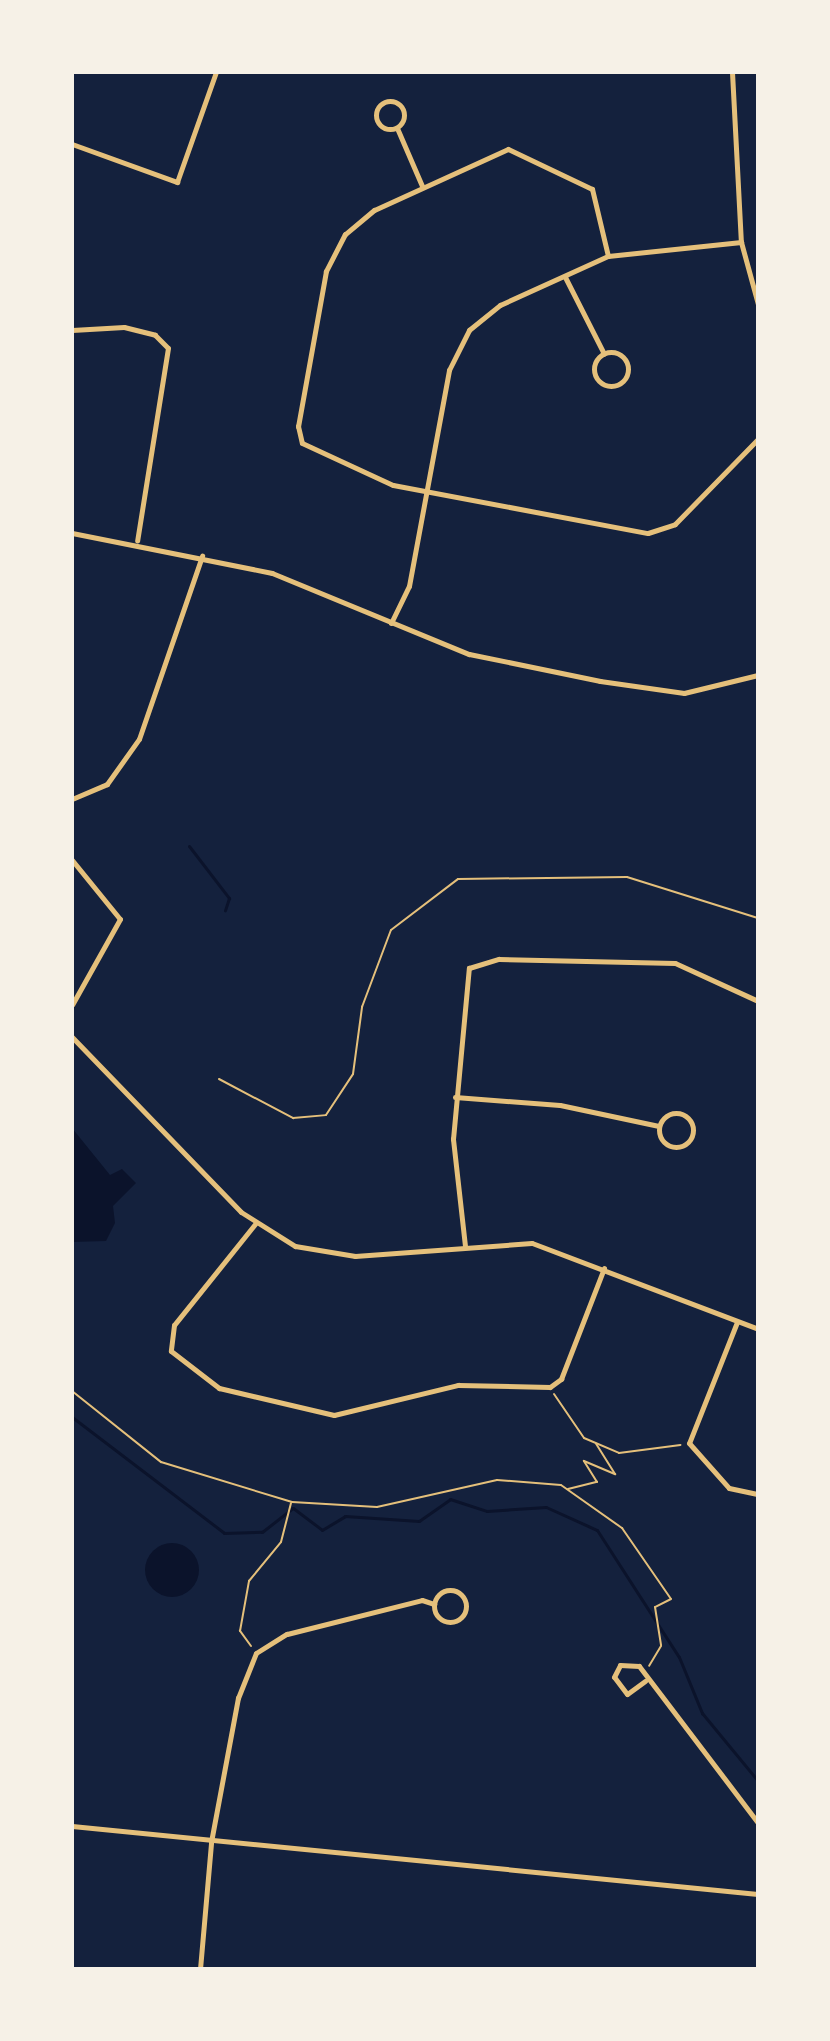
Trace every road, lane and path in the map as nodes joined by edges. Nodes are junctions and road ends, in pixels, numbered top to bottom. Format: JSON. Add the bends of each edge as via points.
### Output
{"nodes":[{"id":1,"x":216,"y":72,"type":"edge"},
{"id":2,"x":732,"y":72,"type":"edge"},
{"id":3,"x":397,"y":128,"type":"junction"},
{"id":4,"x":72,"y":144,"type":"edge"},
{"id":5,"x":422,"y":186,"type":"junction"},
{"id":6,"x":741,"y":242,"type":"junction"},
{"id":7,"x":608,"y":256,"type":"junction"},
{"id":8,"x":565,"y":277,"type":"junction"},
{"id":9,"x":758,"y":304,"type":"edge"},
{"id":10,"x":72,"y":330,"type":"edge"},
{"id":11,"x":604,"y":354,"type":"junction"},
{"id":12,"x":758,"y":439,"type":"edge"},
{"id":13,"x":428,"y":492,"type":"junction"},
{"id":14,"x":72,"y":533,"type":"edge"},
{"id":15,"x":137,"y":541,"type":"junction"},
{"id":16,"x":202,"y":556,"type":"junction"},
{"id":17,"x":391,"y":623,"type":"junction"},
{"id":18,"x":758,"y":675,"type":"edge"},
{"id":19,"x":72,"y":799,"type":"edge"},
{"id":20,"x":72,"y":860,"type":"edge"},
{"id":21,"x":758,"y":918,"type":"edge"},
{"id":22,"x":758,"y":1001,"type":"edge"},
{"id":23,"x":72,"y":1005,"type":"edge"},
{"id":24,"x":72,"y":1037,"type":"edge"},
{"id":25,"x":219,"y":1079,"type":"dead end"},
{"id":26,"x":455,"y":1097,"type":"junction"},
{"id":27,"x":659,"y":1126,"type":"junction"},
{"id":28,"x":255,"y":1224,"type":"junction"},
{"id":29,"x":465,"y":1246,"type":"junction"},
{"id":30,"x":604,"y":1268,"type":"junction"},
{"id":31,"x":737,"y":1322,"type":"junction"},
{"id":32,"x":758,"y":1329,"type":"edge"},
{"id":33,"x":550,"y":1387,"type":"junction"},
{"id":34,"x":72,"y":1391,"type":"edge"},
{"id":35,"x":596,"y":1443,"type":"junction"},
{"id":36,"x":689,"y":1443,"type":"junction"},
{"id":37,"x":568,"y":1489,"type":"junction"},
{"id":38,"x":758,"y":1494,"type":"edge"},
{"id":39,"x":292,"y":1502,"type":"junction"},
{"id":40,"x":434,"y":1604,"type":"junction"},
{"id":41,"x":256,"y":1653,"type":"junction"},
{"id":42,"x":644,"y":1672,"type":"junction"},
{"id":43,"x":645,"y":1681,"type":"junction"},
{"id":44,"x":758,"y":1823,"type":"edge"},
{"id":45,"x":72,"y":1826,"type":"edge"},
{"id":46,"x":211,"y":1842,"type":"junction"},
{"id":47,"x":758,"y":1894,"type":"edge"},
{"id":48,"x":200,"y":1969,"type":"edge"}],
"edges":[{"from":1,"to":4,"type":"street","via":[[177,182]]},
{"from":2,"to":6,"type":"street"},
{"from":3,"to":3,"type":"street","via":[[403,107],[384,102],[379,125]]},
{"from":3,"to":5,"type":"street"},
{"from":5,"to":7,"type":"street","via":[[515,151],[592,189]]},
{"from":5,"to":13,"type":"street","via":[[364,216],[336,247],[298,426],[302,443],[315,454]]},
{"from":6,"to":7,"type":"street"},
{"from":6,"to":9,"type":"street"},
{"from":7,"to":8,"type":"street"},
{"from":8,"to":11,"type":"street"},
{"from":8,"to":13,"type":"street","via":[[483,316],[457,347]]},
{"from":10,"to":15,"type":"street","via":[[124,327],[155,335],[168,348]]},
{"from":11,"to":11,"type":"street","via":[[595,375],[616,385],[627,364]]},
{"from":12,"to":13,"type":"street","via":[[664,532]]},
{"from":13,"to":17,"type":"street","via":[[409,586]]},
{"from":14,"to":15,"type":"street"},
{"from":15,"to":16,"type":"street"},
{"from":16,"to":17,"type":"street","via":[[272,573]]},
{"from":16,"to":19,"type":"street","via":[[139,739],[107,784]]},
{"from":17,"to":18,"type":"street","via":[[469,654],[668,692],[727,687]]},
{"from":20,"to":23,"type":"street","via":[[120,919]]},
{"from":21,"to":25,"type":"path","via":[[627,877],[458,879],[391,930],[362,1007],[353,1074],[326,1115],[293,1118]]},
{"from":22,"to":26,"type":"street","via":[[675,963],[477,963],[463,990]]},
{"from":24,"to":28,"type":"street"},
{"from":26,"to":27,"type":"street","via":[[560,1105]]},
{"from":26,"to":29,"type":"street"},
{"from":27,"to":27,"type":"street","via":[[671,1147],[688,1144],[694,1132],[677,1113]]},
{"from":28,"to":29,"type":"street","via":[[295,1246],[338,1256]]},
{"from":28,"to":33,"type":"street","via":[[168,1340],[180,1361],[219,1388],[334,1415],[458,1385]]},
{"from":29,"to":30,"type":"street","via":[[532,1243]]},
{"from":30,"to":31,"type":"street"},
{"from":30,"to":33,"type":"street","via":[[565,1370]]},
{"from":31,"to":32,"type":"street"},
{"from":31,"to":36,"type":"street"},
{"from":33,"to":35,"type":"path","via":[[570,1422]]},
{"from":34,"to":39,"type":"path","via":[[161,1462]]},
{"from":35,"to":36,"type":"path","via":[[631,1455]]},
{"from":35,"to":37,"type":"path","via":[[615,1474],[584,1461],[597,1482]]},
{"from":36,"to":38,"type":"street","via":[[729,1488]]},
{"from":37,"to":39,"type":"path","via":[[497,1480],[377,1507]]},
{"from":37,"to":42,"type":"path","via":[[622,1528],[671,1599],[655,1607],[660,1641]]},
{"from":39,"to":41,"type":"path","via":[[281,1542],[249,1581],[240,1631]]},
{"from":40,"to":40,"type":"street","via":[[447,1622],[466,1607],[449,1590]]},
{"from":40,"to":41,"type":"street","via":[[422,1600],[287,1634]]},
{"from":41,"to":46,"type":"street","via":[[238,1698]]},
{"from":42,"to":43,"type":"street"},
{"from":42,"to":43,"type":"street","via":[[627,1662],[614,1677],[627,1694]]},
{"from":43,"to":44,"type":"street"},
{"from":45,"to":46,"type":"street"},
{"from":46,"to":47,"type":"street"},
{"from":46,"to":48,"type":"street"}]}
